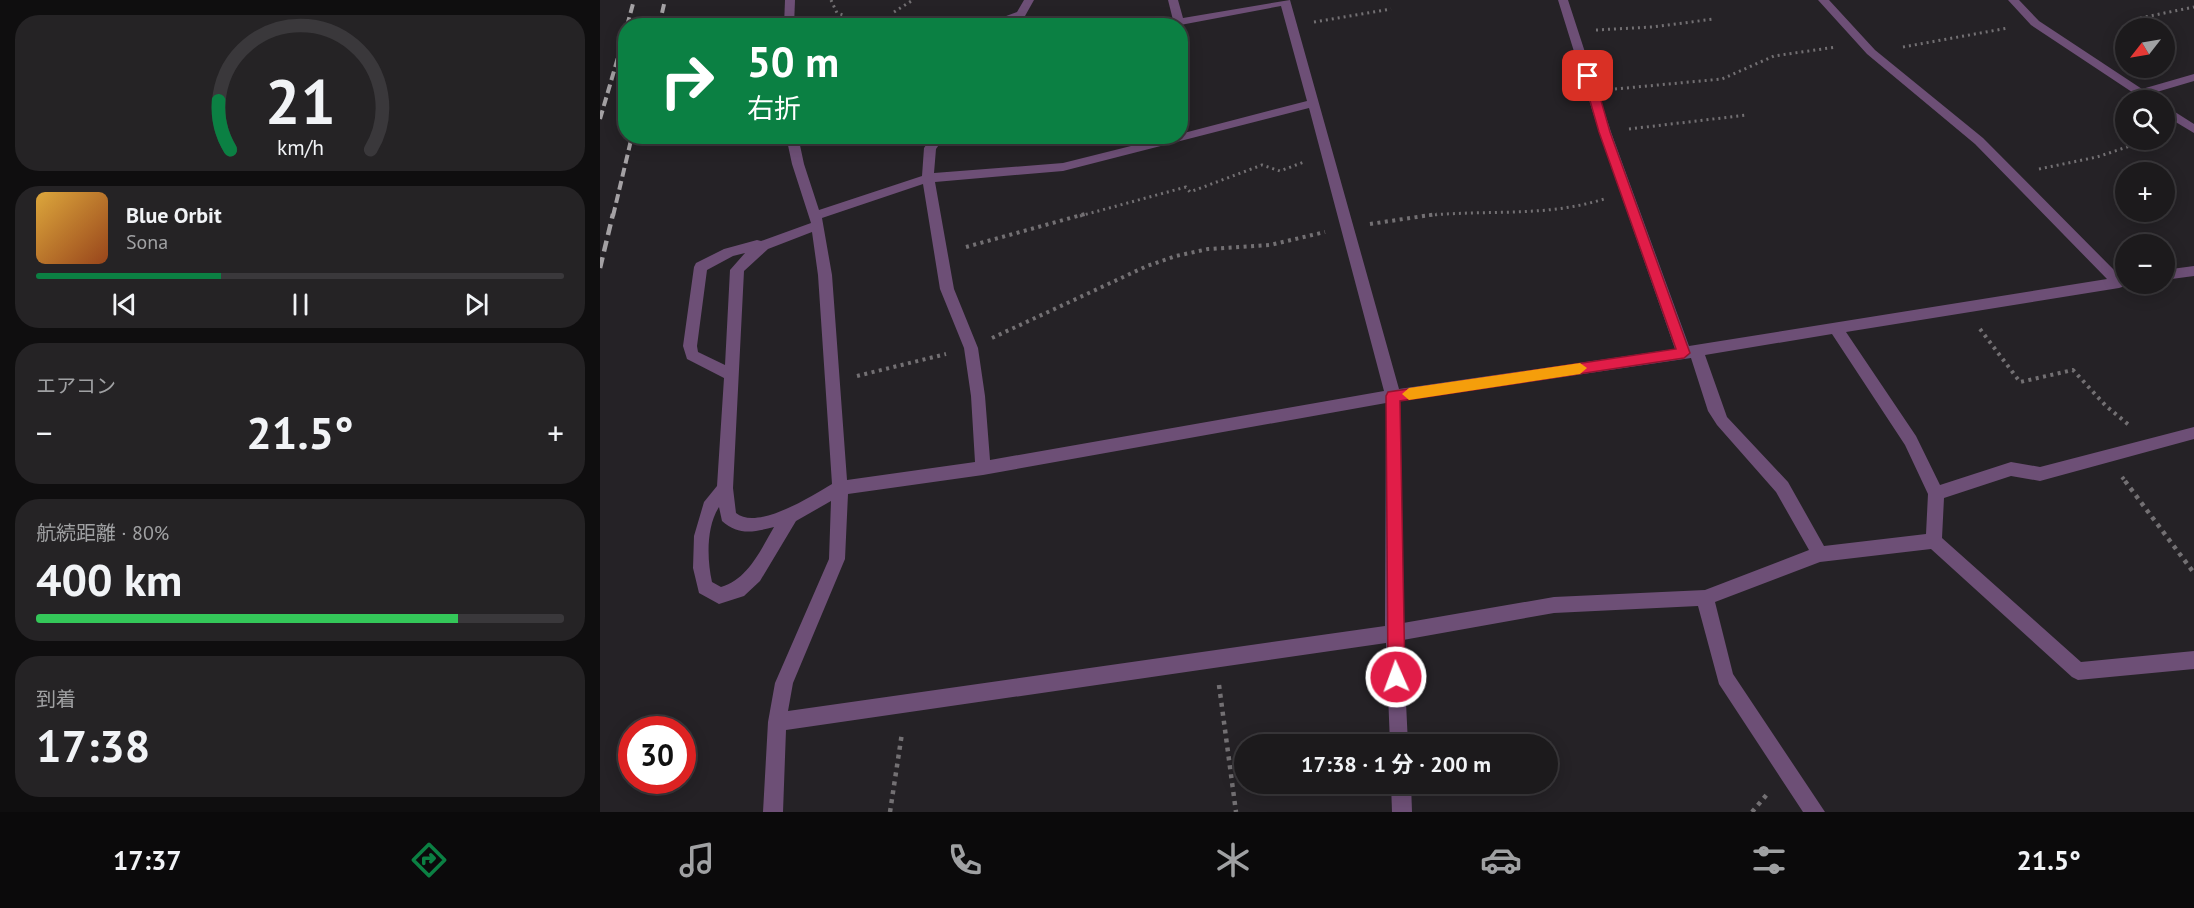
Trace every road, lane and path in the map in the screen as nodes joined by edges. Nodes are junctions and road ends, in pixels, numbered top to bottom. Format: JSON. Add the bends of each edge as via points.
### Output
{"nodes":[{"id":1,"x":790,"y":0,"type":"edge"},
{"id":2,"x":913,"y":0,"type":"edge"},
{"id":3,"x":1029,"y":0,"type":"edge"},
{"id":4,"x":1173,"y":0,"type":"edge"},
{"id":5,"x":1563,"y":0,"type":"edge"},
{"id":6,"x":1823,"y":0,"type":"edge"},
{"id":7,"x":2013,"y":0,"type":"edge"},
{"id":8,"x":1286,"y":1,"type":"edge"},
{"id":9,"x":2194,"y":7,"type":"edge"},
{"id":10,"x":1391,"y":9,"type":"dead end"},
{"id":11,"x":890,"y":16,"type":"dead end"},
{"id":12,"x":789,"y":18,"type":"edge"},
{"id":13,"x":1009,"y":18,"type":"edge"},
{"id":14,"x":1178,"y":18,"type":"edge"},
{"id":15,"x":1188,"y":18,"type":"edge"},
{"id":16,"x":2140,"y":18,"type":"dead end"},
{"id":17,"x":1714,"y":19,"type":"dead end"},
{"id":18,"x":2035,"y":23,"type":"junction"},
{"id":19,"x":1293,"y":26,"type":"junction"},
{"id":20,"x":1575,"y":30,"type":"junction"},
{"id":21,"x":1867,"y":48,"type":"junction"},
{"id":22,"x":2194,"y":77,"type":"edge"},
{"id":23,"x":2136,"y":90,"type":"edge"},
{"id":24,"x":2150,"y":90,"type":"edge"},
{"id":25,"x":1593,"y":91,"type":"junction"},
{"id":26,"x":1314,"y":103,"type":"junction"},
{"id":27,"x":1748,"y":115,"type":"dead end"},
{"id":28,"x":2175,"y":116,"type":"edge"},
{"id":29,"x":2194,"y":129,"type":"edge"},
{"id":30,"x":1605,"y":132,"type":"junction"},
{"id":31,"x":1188,"y":136,"type":"edge"},
{"id":32,"x":797,"y":144,"type":"edge"},
{"id":33,"x":933,"y":144,"type":"edge"},
{"id":34,"x":1157,"y":144,"type":"edge"},
{"id":35,"x":2118,"y":150,"type":"edge"},
{"id":36,"x":1327,"y":153,"type":"junction"},
{"id":37,"x":2013,"y":174,"type":"junction"},
{"id":38,"x":928,"y":178,"type":"junction"},
{"id":39,"x":1626,"y":191,"type":"junction"},
{"id":40,"x":817,"y":220,"type":"junction"},
{"id":41,"x":1347,"y":228,"type":"junction"},
{"id":42,"x":766,"y":243,"type":"junction"},
{"id":43,"x":940,"y":254,"type":"junction"},
{"id":44,"x":2194,"y":271,"type":"edge"},
{"id":45,"x":2175,"y":274,"type":"edge"},
{"id":46,"x":2115,"y":275,"type":"edge"},
{"id":47,"x":2115,"y":283,"type":"edge"},
{"id":48,"x":1964,"y":308,"type":"junction"},
{"id":49,"x":1835,"y":327,"type":"junction"},
{"id":50,"x":971,"y":348,"type":"junction"},
{"id":51,"x":1690,"y":352,"type":"junction"},
{"id":52,"x":732,"y":375,"type":"junction"},
{"id":53,"x":833,"y":382,"type":"junction"},
{"id":54,"x":1393,"y":396,"type":"junction"},
{"id":55,"x":2194,"y":433,"type":"edge"},
{"id":56,"x":2157,"y":445,"type":"junction"},
{"id":57,"x":2107,"y":457,"type":"junction"},
{"id":58,"x":983,"y":468,"type":"junction"},
{"id":59,"x":725,"y":488,"type":"junction"},
{"id":60,"x":840,"y":488,"type":"junction"},
{"id":61,"x":1935,"y":494,"type":"junction"},
{"id":62,"x":790,"y":516,"type":"junction"},
{"id":63,"x":1934,"y":541,"type":"junction"},
{"id":64,"x":1820,"y":554,"type":"junction"},
{"id":65,"x":2194,"y":573,"type":"edge"},
{"id":66,"x":1705,"y":598,"type":"junction"},
{"id":67,"x":1394,"y":633,"type":"junction"},
{"id":68,"x":1215,"y":659,"type":"junction"},
{"id":69,"x":2194,"y":660,"type":"edge"},
{"id":70,"x":906,"y":704,"type":"junction"},
{"id":71,"x":777,"y":722,"type":"junction"},
{"id":72,"x":1399,"y":734,"type":"edge"},
{"id":73,"x":1401,"y":794,"type":"edge"},
{"id":74,"x":772,"y":812,"type":"edge"},
{"id":75,"x":890,"y":812,"type":"edge"},
{"id":76,"x":1236,"y":812,"type":"edge"},
{"id":77,"x":1402,"y":812,"type":"edge"},
{"id":78,"x":1815,"y":812,"type":"edge"}],
"edges":[{"from":1,"to":12,"type":"street"},
{"from":2,"to":11,"type":"path"},
{"from":3,"to":13,"type":"street","via":[[1021,14]]},
{"from":4,"to":14,"type":"street"},
{"from":5,"to":20,"type":"street"},
{"from":6,"to":21,"type":"street"},
{"from":7,"to":18,"type":"street"},
{"from":8,"to":15,"type":"street"},
{"from":8,"to":19,"type":"street"},
{"from":9,"to":16,"type":"path"},
{"from":10,"to":19,"type":"path"},
{"from":17,"to":20,"type":"path","via":[[1652,27]]},
{"from":18,"to":21,"type":"path"},
{"from":18,"to":23,"type":"street"},
{"from":19,"to":26,"type":"street"},
{"from":20,"to":25,"type":"street"},
{"from":21,"to":25,"type":"path","via":[[1774,56],[1722,79]]},
{"from":21,"to":37,"type":"street","via":[[1954,119]]},
{"from":22,"to":24,"type":"street"},
{"from":25,"to":30,"type":"street"},
{"from":26,"to":31,"type":"street"},
{"from":26,"to":36,"type":"street"},
{"from":27,"to":30,"type":"path"},
{"from":28,"to":29,"type":"street"},
{"from":30,"to":39,"type":"street"},
{"from":32,"to":40,"type":"street"},
{"from":33,"to":38,"type":"street"},
{"from":34,"to":38,"type":"street","via":[[1063,166]]},
{"from":35,"to":37,"type":"path"},
{"from":36,"to":41,"type":"street"},
{"from":36,"to":43,"type":"path","via":[[1280,171],[1262,165],[1190,192],[1186,187]]},
{"from":37,"to":46,"type":"street"},
{"from":38,"to":40,"type":"street"},
{"from":38,"to":43,"type":"street"},
{"from":39,"to":41,"type":"path","via":[[1589,205],[1560,210],[1441,214]]},
{"from":39,"to":51,"type":"street"},
{"from":40,"to":42,"type":"street"},
{"from":40,"to":53,"type":"street"},
{"from":41,"to":50,"type":"path","via":[[1270,245],[1208,249],[1176,256]]},
{"from":41,"to":54,"type":"street"},
{"from":42,"to":52,"type":"street","via":[[748,255],[737,270]]},
{"from":42,"to":52,"type":"street","via":[[729,252],[701,267],[692,355]]},
{"from":43,"to":50,"type":"street","via":[[947,289]]},
{"from":44,"to":45,"type":"street"},
{"from":47,"to":48,"type":"street"},
{"from":48,"to":49,"type":"street"},
{"from":48,"to":56,"type":"path","via":[[2020,381],[2073,370],[2106,406]]},
{"from":49,"to":51,"type":"street"},
{"from":49,"to":61,"type":"street","via":[[1911,441]]},
{"from":50,"to":53,"type":"path"},
{"from":50,"to":58,"type":"street"},
{"from":51,"to":54,"type":"street"},
{"from":51,"to":64,"type":"street","via":[[1722,421],[1782,487]]},
{"from":52,"to":59,"type":"street"},
{"from":53,"to":60,"type":"street"},
{"from":54,"to":58,"type":"street"},
{"from":54,"to":67,"type":"street"},
{"from":55,"to":56,"type":"street"},
{"from":56,"to":57,"type":"street"},
{"from":57,"to":61,"type":"street","via":[[2040,474],[2011,469]]},
{"from":57,"to":65,"type":"path"},
{"from":58,"to":60,"type":"street"},
{"from":59,"to":62,"type":"street","via":[[728,516],[737,524],[754,525]]},
{"from":59,"to":62,"type":"street","via":[[710,508],[701,544],[701,576],[705,587],[719,596],[738,590],[754,575]]},
{"from":60,"to":62,"type":"street"},
{"from":60,"to":71,"type":"street","via":[[837,559],[784,683]]},
{"from":61,"to":63,"type":"street"},
{"from":63,"to":64,"type":"street"},
{"from":63,"to":69,"type":"street","via":[[2078,671]]},
{"from":64,"to":66,"type":"street"},
{"from":66,"to":67,"type":"street","via":[[1554,605]]},
{"from":66,"to":78,"type":"street","via":[[1725,678]]},
{"from":67,"to":68,"type":"street"},
{"from":67,"to":72,"type":"street"},
{"from":68,"to":70,"type":"street"},
{"from":68,"to":76,"type":"path"},
{"from":70,"to":71,"type":"street"},
{"from":70,"to":75,"type":"path"},
{"from":71,"to":74,"type":"street"},
{"from":73,"to":77,"type":"street"}]}
